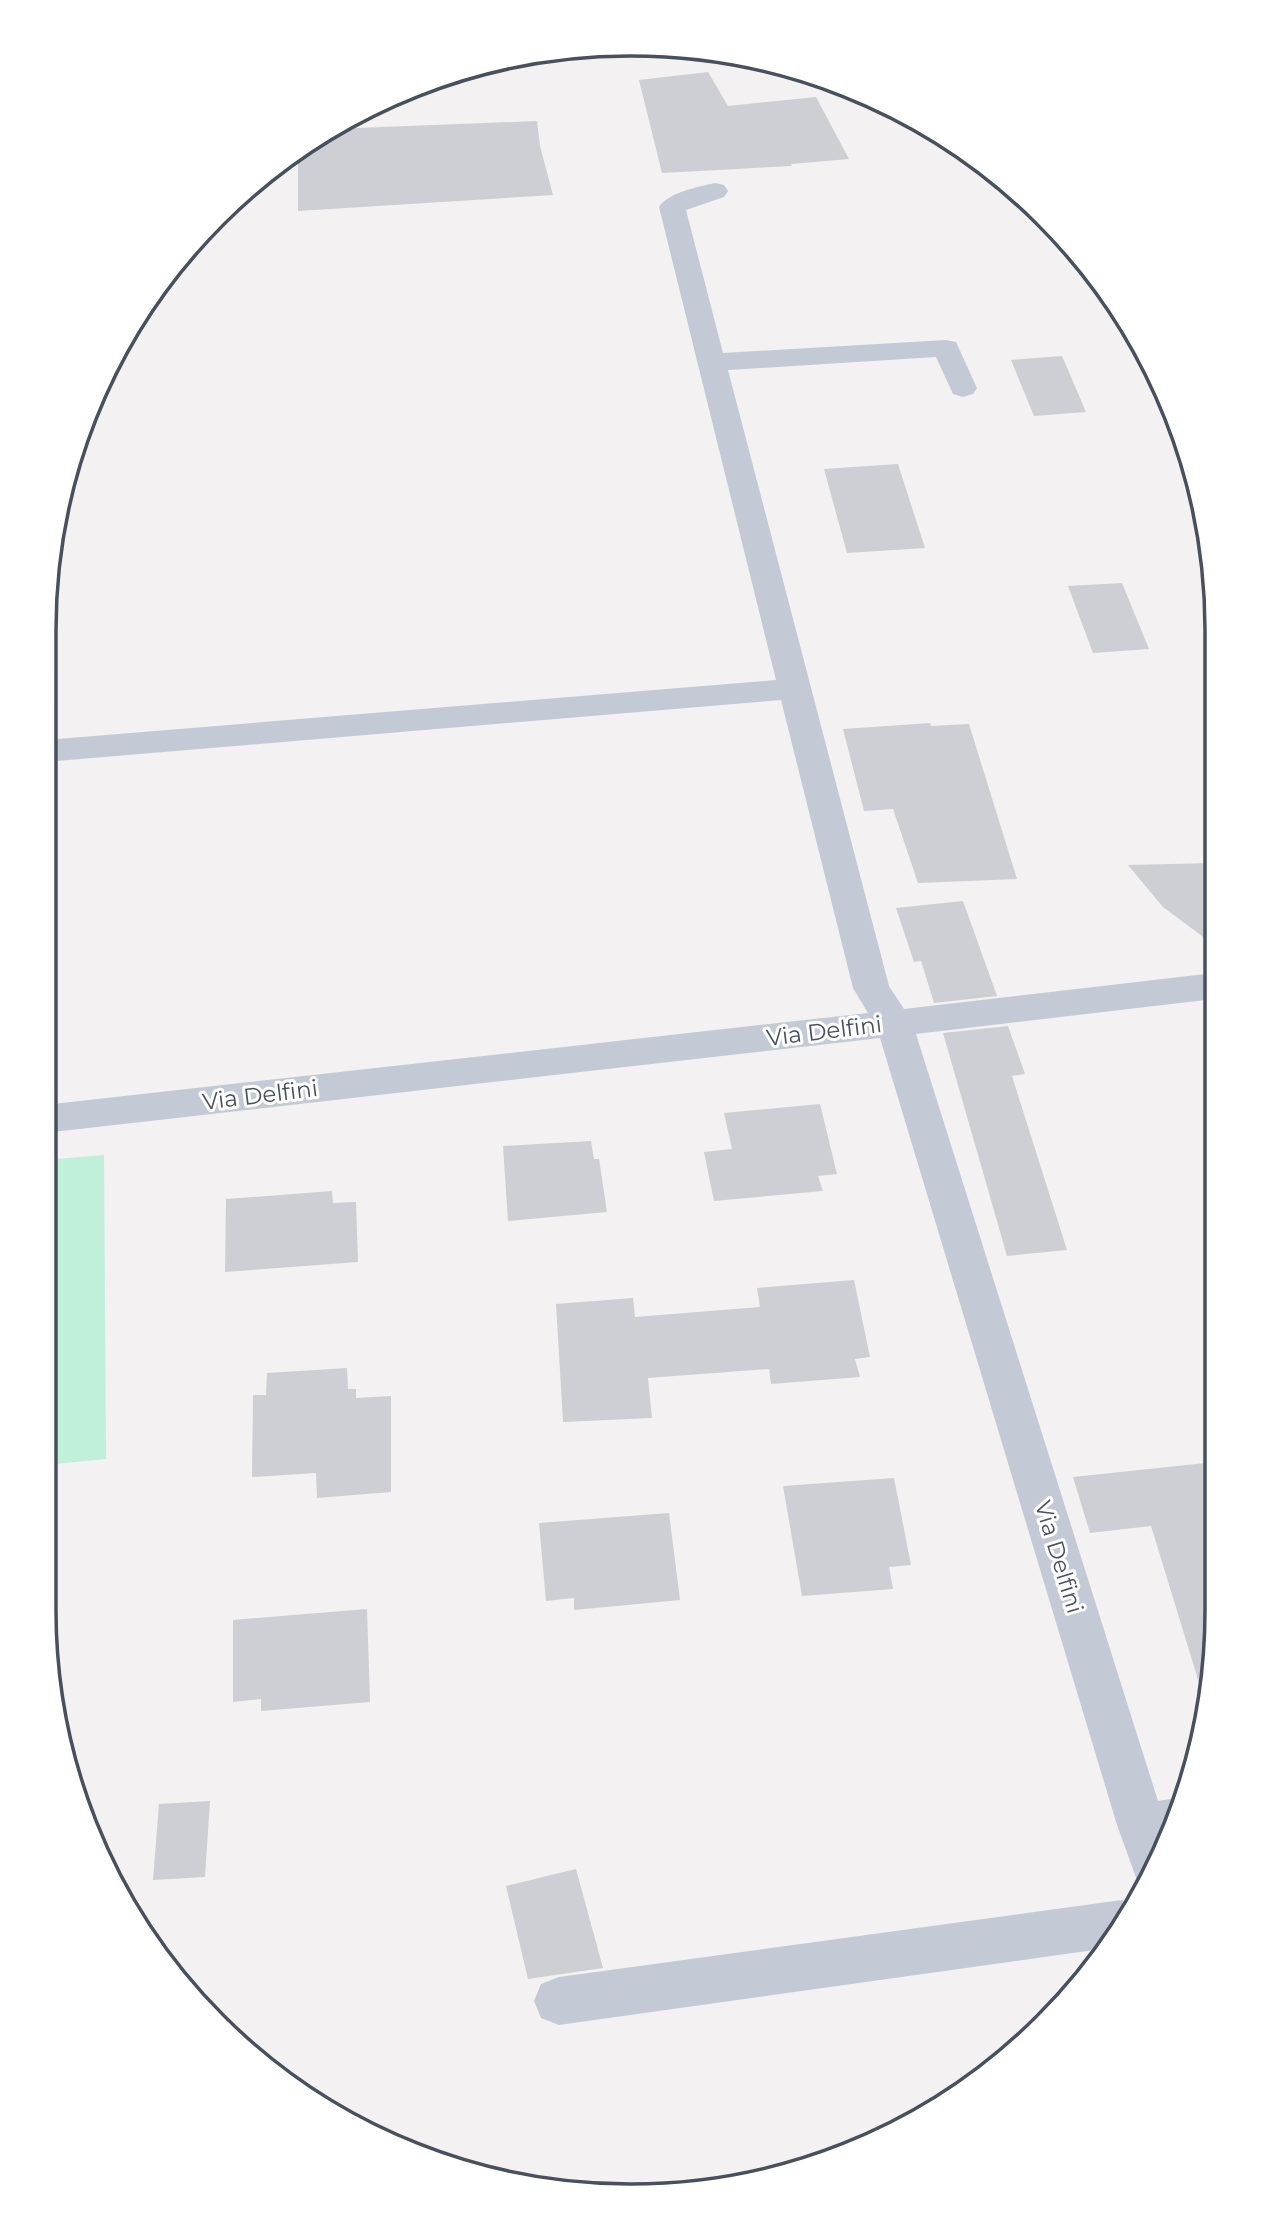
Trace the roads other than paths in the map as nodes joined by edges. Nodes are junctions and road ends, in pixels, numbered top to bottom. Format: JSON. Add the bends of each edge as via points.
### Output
{"nodes":[{"id":1,"x":715,"y":191,"type":"dead end"},
{"id":2,"x":712,"y":362,"type":"junction"},
{"id":3,"x":963,"y":388,"type":"dead end"},
{"id":4,"x":794,"y":690,"type":"junction"},
{"id":5,"x":56,"y":750,"type":"edge"},
{"id":6,"x":1205,"y":987,"type":"edge"},
{"id":7,"x":894,"y":1023,"type":"junction"},
{"id":8,"x":56,"y":1118,"type":"edge"},
{"id":9,"x":1157,"y":1837,"type":"edge"},
{"id":10,"x":1111,"y":1925,"type":"edge"},
{"id":11,"x":559,"y":2001,"type":"dead end"}],
"edges":[{"from":1,"to":2,"type":"street","via":[[672,207]]},
{"from":2,"to":3,"type":"street","via":[[946,348]]},
{"from":2,"to":4,"type":"street"},
{"from":4,"to":5,"type":"street"},
{"from":4,"to":7,"type":"street","via":[[871,988]]},
{"from":6,"to":7,"type":"street"},
{"from":7,"to":8,"type":"street","name":"Via Delfini"},
{"from":7,"to":9,"type":"street","name":"Via Delfini"},
{"from":10,"to":11,"type":"street"}]}
